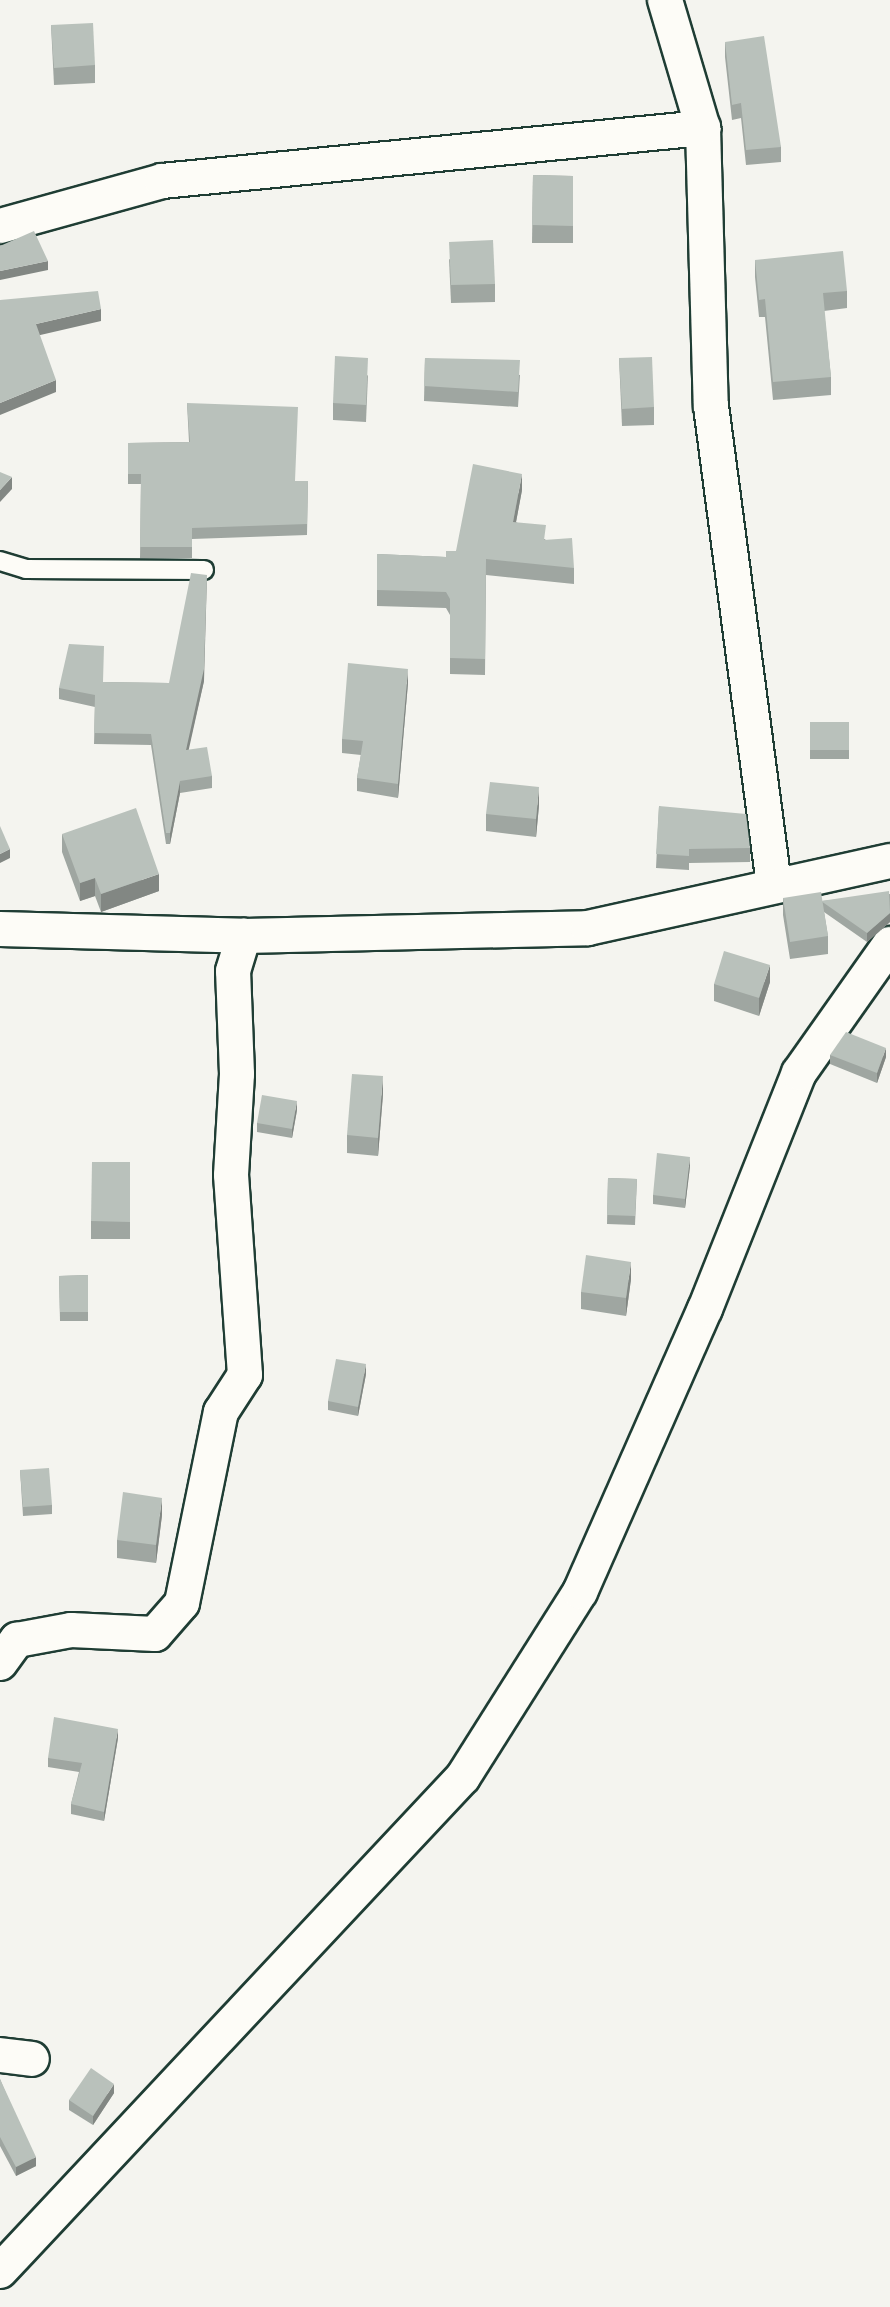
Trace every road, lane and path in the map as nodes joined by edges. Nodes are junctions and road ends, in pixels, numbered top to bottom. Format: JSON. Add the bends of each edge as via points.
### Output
{"nodes":[{"id":1,"x":665,"y":0,"type":"edge"},
{"id":2,"x":703,"y":128,"type":"junction"},
{"id":3,"x":0,"y":226,"type":"edge"},
{"id":4,"x":0,"y":561,"type":"edge"},
{"id":5,"x":204,"y":570,"type":"dead end"},
{"id":6,"x":890,"y":861,"type":"edge"},
{"id":7,"x":774,"y":884,"type":"junction"},
{"id":8,"x":0,"y":929,"type":"edge"},
{"id":9,"x":244,"y":936,"type":"junction"},
{"id":10,"x":890,"y":944,"type":"edge"},
{"id":11,"x":0,"y":1663,"type":"edge"},
{"id":12,"x":0,"y":2271,"type":"edge"}],
"edges":[{"from":1,"to":2,"type":"street"},
{"from":2,"to":3,"type":"street","via":[[162,181]]},
{"from":2,"to":7,"type":"street","via":[[711,406]]},
{"from":4,"to":5,"type":"lane","via":[[26,569]]},
{"from":6,"to":7,"type":"street"},
{"from":7,"to":9,"type":"street","via":[[588,928]]},
{"from":8,"to":9,"type":"street"},
{"from":9,"to":11,"type":"street","via":[[233,971],[237,1074],[231,1175],[245,1375],[221,1412],[182,1603],[155,1634],[71,1630],[17,1640]]},
{"from":10,"to":12,"type":"street","via":[[799,1073],[705,1309],[580,1592],[463,1777]]}]}
